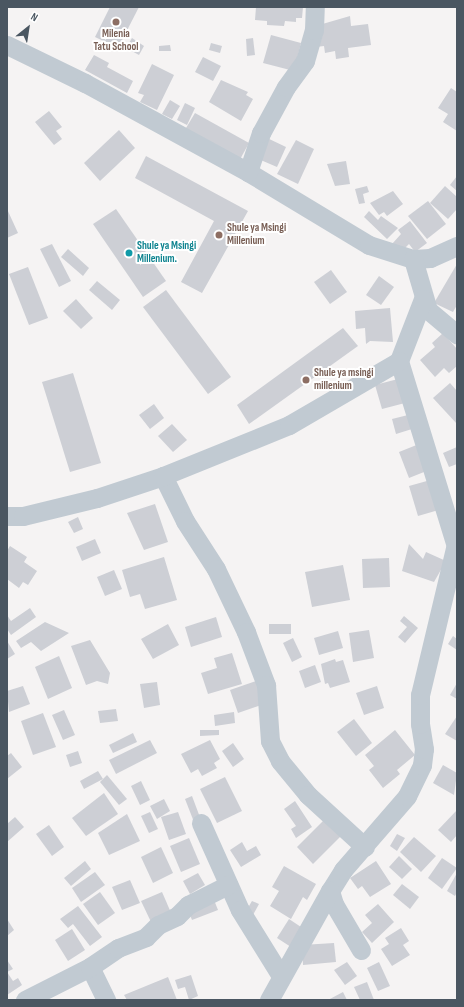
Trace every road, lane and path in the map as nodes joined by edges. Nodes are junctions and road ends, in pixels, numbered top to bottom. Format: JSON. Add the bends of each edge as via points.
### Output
{"nodes":[{"id":1,"x":315,"y":7,"type":"edge"},
{"id":2,"x":7,"y":45,"type":"edge"},
{"id":3,"x":248,"y":172,"type":"junction"},
{"id":4,"x":457,"y":246,"type":"edge"},
{"id":5,"x":413,"y":259,"type":"junction"},
{"id":6,"x":423,"y":299,"type":"junction"},
{"id":7,"x":457,"y":334,"type":"edge"},
{"id":8,"x":399,"y":361,"type":"junction"},
{"id":9,"x":163,"y":476,"type":"junction"},
{"id":10,"x":7,"y":516,"type":"edge"},
{"id":11,"x":456,"y":548,"type":"edge"},
{"id":12,"x":201,"y":823,"type":"dead end"},
{"id":13,"x":365,"y":847,"type":"junction"},
{"id":14,"x":228,"y":885,"type":"junction"},
{"id":15,"x":330,"y":891,"type":"junction"},
{"id":16,"x":361,"y":950,"type":"dead end"},
{"id":17,"x":90,"y":967,"type":"junction"},
{"id":18,"x":277,"y":991,"type":"edge"},
{"id":19,"x":25,"y":1000,"type":"edge"},
{"id":20,"x":106,"y":1000,"type":"edge"}],
"edges":[{"from":1,"to":3,"type":"street","via":[[314,30],[304,61],[276,102],[261,133]]},
{"from":2,"to":3,"type":"street","via":[[85,83]]},
{"from":3,"to":5,"type":"street","via":[[363,242]]},
{"from":4,"to":5,"type":"street","via":[[430,258]]},
{"from":5,"to":6,"type":"street"},
{"from":6,"to":7,"type":"street","via":[[428,310]]},
{"from":6,"to":8,"type":"street"},
{"from":8,"to":9,"type":"street","via":[[289,425]]},
{"from":8,"to":11,"type":"street"},
{"from":9,"to":10,"type":"street","via":[[97,498],[41,512]]},
{"from":9,"to":13,"type":"street","via":[[185,521],[216,569],[246,632],[266,685],[270,741],[280,761],[308,795]]},
{"from":11,"to":13,"type":"street","via":[[420,695],[420,724],[424,749],[422,765],[407,796]]},
{"from":12,"to":14,"type":"street"},
{"from":13,"to":15,"type":"street","via":[[343,870]]},
{"from":14,"to":17,"type":"street","via":[[188,905],[177,916],[158,925],[146,937],[118,948]]},
{"from":14,"to":18,"type":"street"},
{"from":15,"to":16,"type":"street","via":[[334,904]]},
{"from":15,"to":18,"type":"street"},
{"from":17,"to":19,"type":"street"},
{"from":17,"to":20,"type":"street"}]}
